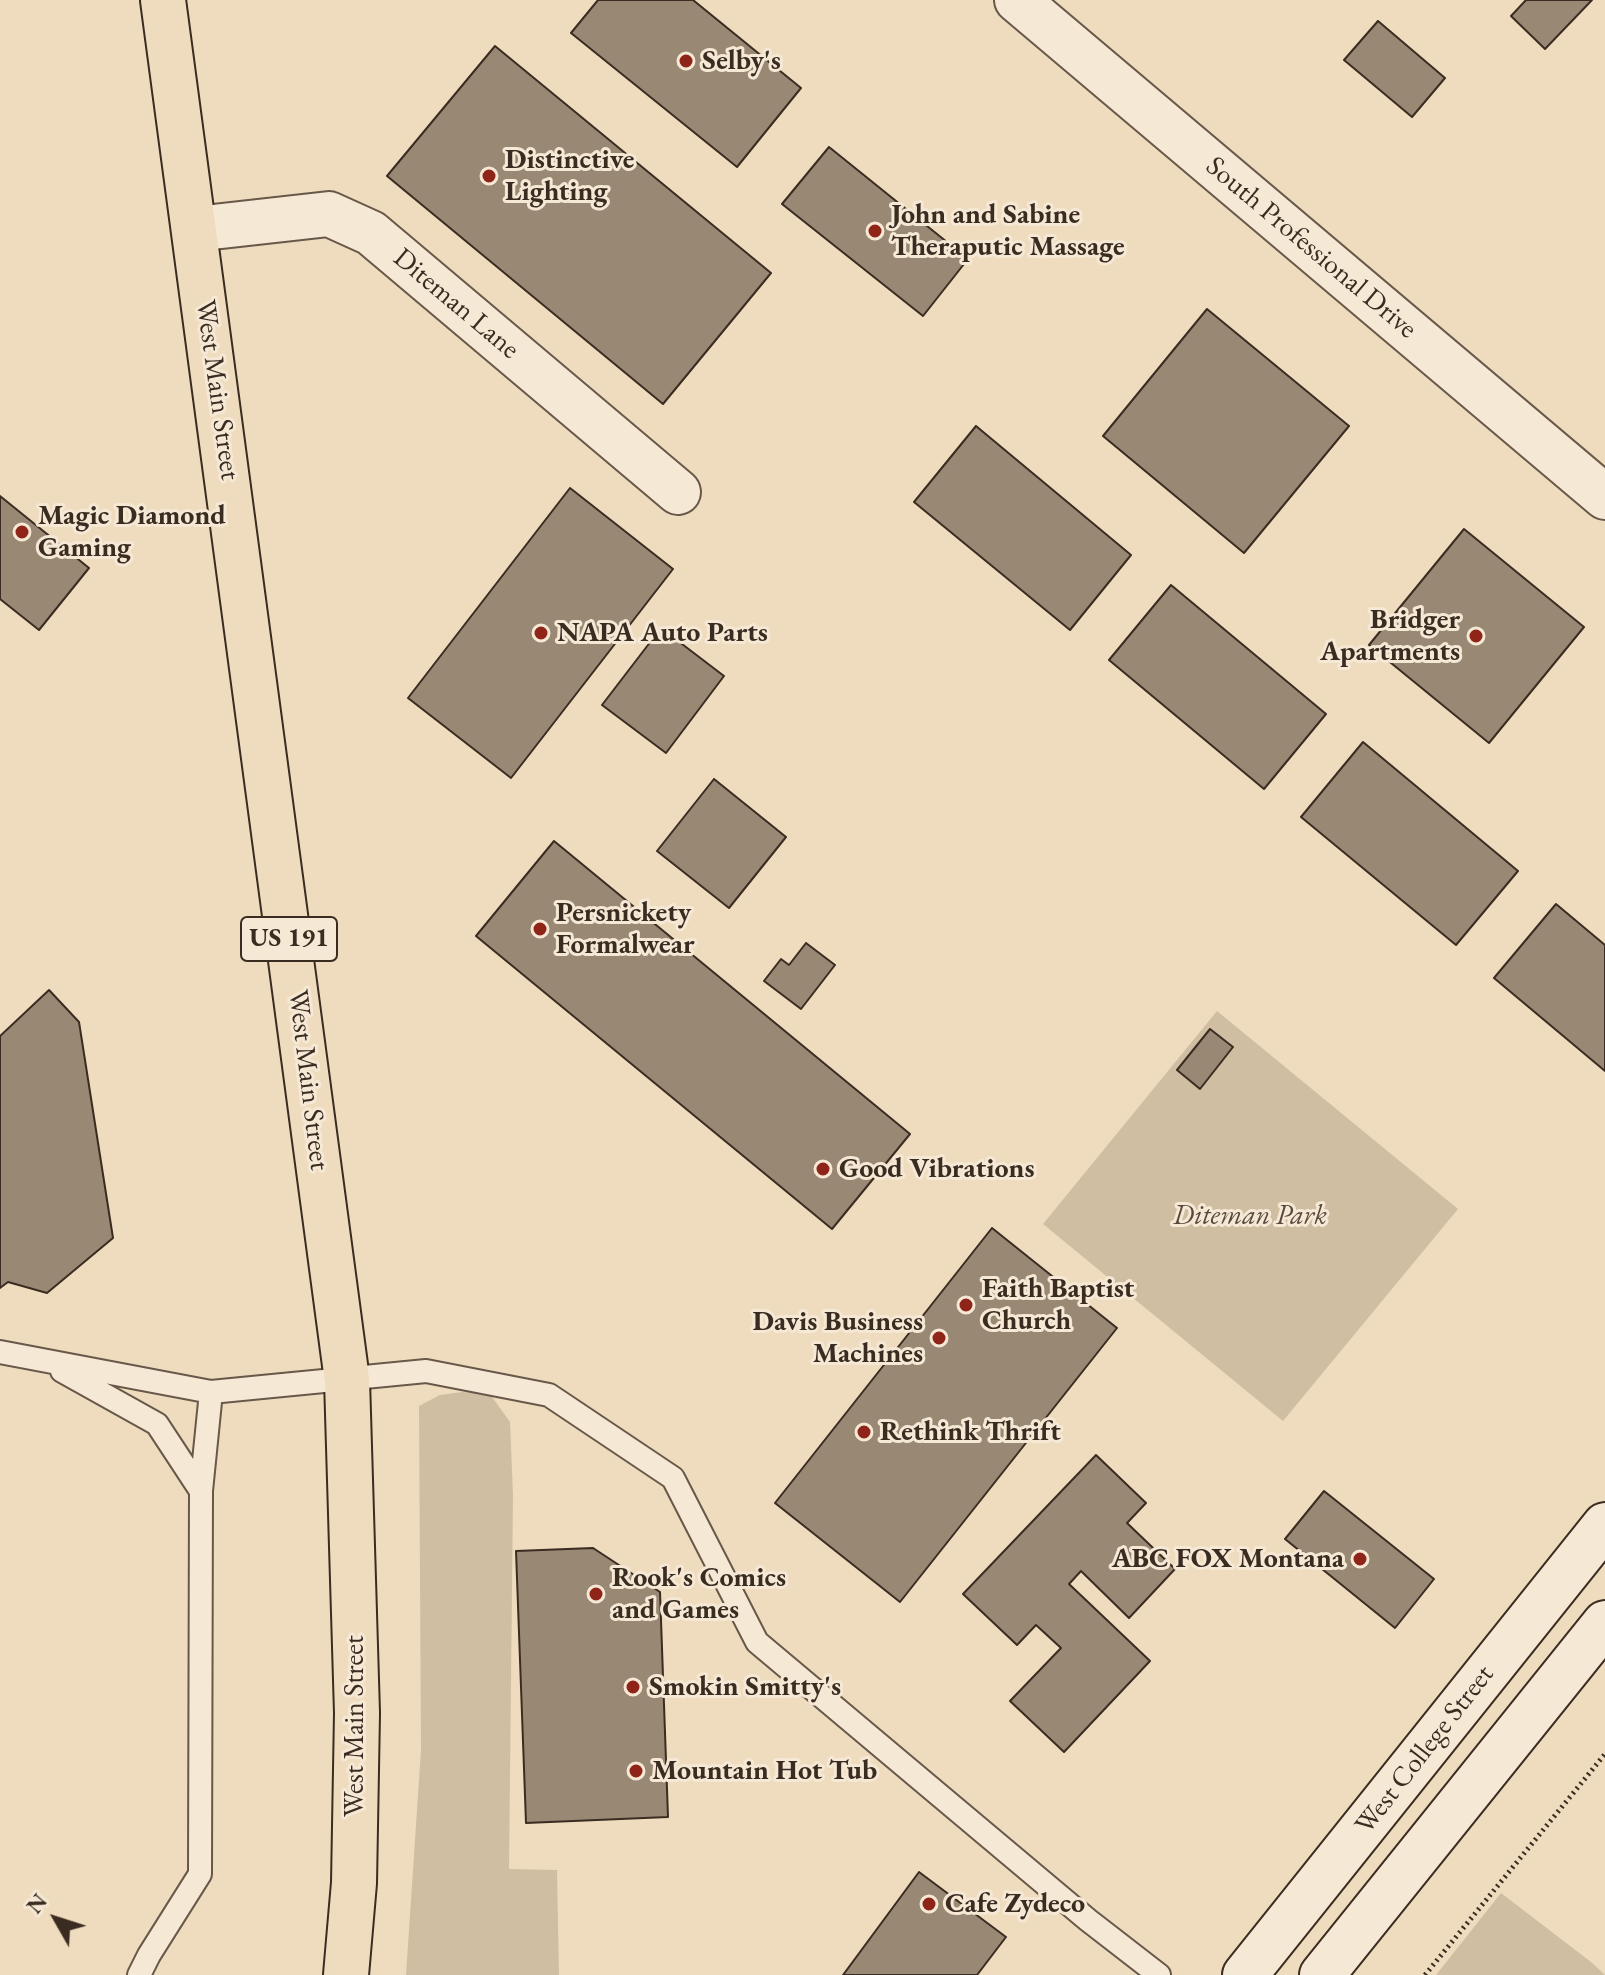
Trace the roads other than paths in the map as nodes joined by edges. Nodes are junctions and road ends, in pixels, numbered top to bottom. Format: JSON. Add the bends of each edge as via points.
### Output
{"nodes":[{"id":1,"x":163,"y":0,"type":"edge"},
{"id":2,"x":1017,"y":0,"type":"edge"},
{"id":3,"x":195,"y":229,"type":"junction"},
{"id":4,"x":678,"y":492,"type":"dead end"},
{"id":5,"x":1605,"y":497,"type":"edge"},
{"id":6,"x":0,"y":1352,"type":"edge"},
{"id":7,"x":47,"y":1363,"type":"junction"},
{"id":8,"x":347,"y":1380,"type":"junction"},
{"id":9,"x":211,"y":1392,"type":"junction"},
{"id":10,"x":201,"y":1491,"type":"junction"},
{"id":11,"x":1605,"y":1525,"type":"edge"},
{"id":12,"x":1605,"y":1623,"type":"edge"},
{"id":13,"x":139,"y":1975,"type":"edge"},
{"id":14,"x":346,"y":1975,"type":"edge"},
{"id":15,"x":1159,"y":1975,"type":"edge"},
{"id":16,"x":1245,"y":1975,"type":"edge"},
{"id":17,"x":1322,"y":1975,"type":"edge"}],
"edges":[{"from":1,"to":3,"type":"highway","name":"West Main Street","number":"US 191"},
{"from":2,"to":5,"type":"street","name":"South Professional Drive"},
{"from":3,"to":4,"type":"street","name":"Diteman Lane","via":[[329,214],[371,233]]},
{"from":3,"to":8,"type":"highway","name":"West Main Street","number":"US 191"},
{"from":6,"to":7,"type":"lane"},
{"from":7,"to":9,"type":"lane"},
{"from":7,"to":10,"type":"lane","via":[[157,1424]]},
{"from":8,"to":9,"type":"lane"},
{"from":8,"to":14,"type":"highway","name":"West Main Street","number":"US 191","via":[[357,1713],[354,1883]]},
{"from":8,"to":15,"type":"lane","via":[[426,1371],[549,1395],[673,1478],[757,1642]]},
{"from":9,"to":10,"type":"lane"},
{"from":10,"to":13,"type":"lane","via":[[200,1874]]},
{"from":11,"to":16,"type":"street","name":"West College Street"},
{"from":12,"to":17,"type":"street"}]}
